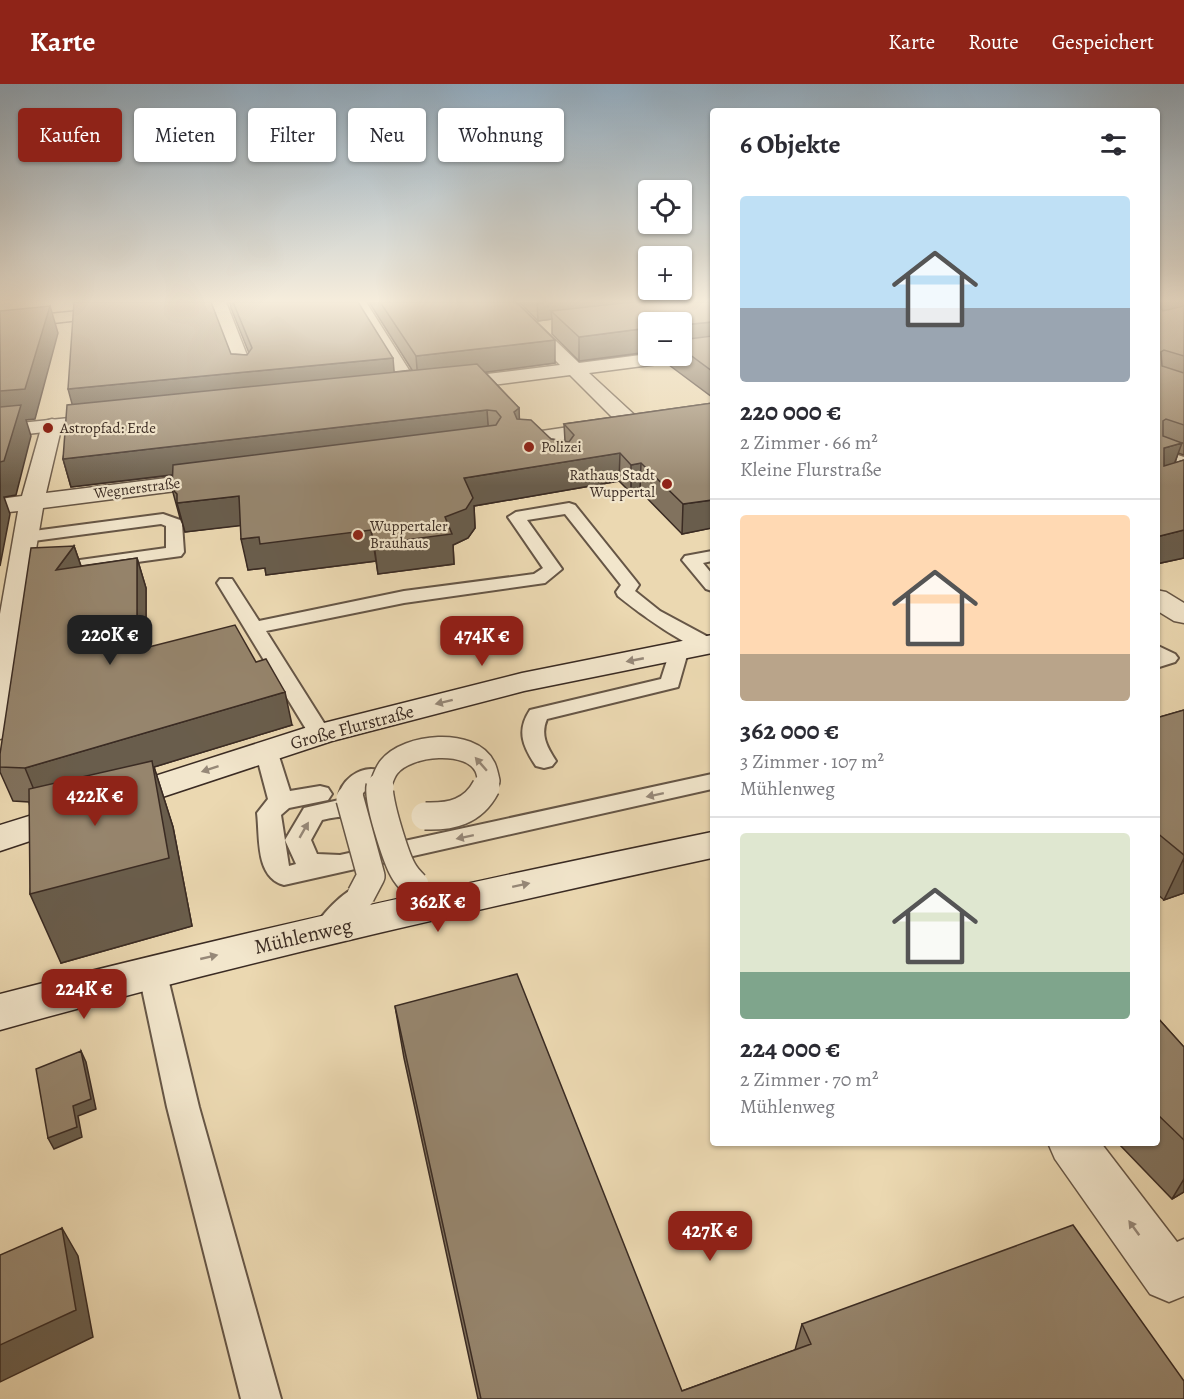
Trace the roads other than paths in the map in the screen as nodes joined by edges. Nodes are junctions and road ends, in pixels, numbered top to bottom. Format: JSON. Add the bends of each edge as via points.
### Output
{"nodes":[{"id":1,"x":240,"y":363,"type":"edge"},
{"id":2,"x":395,"y":363,"type":"edge"},
{"id":3,"x":566,"y":363,"type":"edge"},
{"id":4,"x":624,"y":363,"type":"edge"},
{"id":5,"x":572,"y":370,"type":"junction"},
{"id":6,"x":485,"y":381,"type":"junction"},
{"id":7,"x":411,"y":389,"type":"junction"},
{"id":8,"x":387,"y":392,"type":"edge"},
{"id":9,"x":253,"y":394,"type":"edge"},
{"id":10,"x":500,"y":397,"type":"edge"},
{"id":11,"x":132,"y":417,"type":"edge"},
{"id":12,"x":52,"y":425,"type":"junction"},
{"id":13,"x":0,"y":431,"type":"edge"},
{"id":14,"x":553,"y":454,"type":"edge"},
{"id":15,"x":1160,"y":456,"type":"edge"},
{"id":16,"x":1184,"y":465,"type":"edge"},
{"id":17,"x":238,"y":476,"type":"edge"},
{"id":18,"x":32,"y":502,"type":"junction"},
{"id":19,"x":0,"y":506,"type":"edge"},
{"id":20,"x":26,"y":537,"type":"junction"},
{"id":21,"x":710,"y":556,"type":"edge"},
{"id":22,"x":19,"y":573,"type":"junction"},
{"id":23,"x":226,"y":583,"type":"dead end"},
{"id":24,"x":710,"y":583,"type":"edge"},
{"id":25,"x":1160,"y":600,"type":"edge"},
{"id":26,"x":1184,"y":615,"type":"edge"},
{"id":27,"x":7,"y":625,"type":"edge"},
{"id":28,"x":254,"y":628,"type":"junction"},
{"id":29,"x":710,"y":645,"type":"edge"},
{"id":30,"x":678,"y":652,"type":"junction"},
{"id":31,"x":1160,"y":653,"type":"edge"},
{"id":32,"x":1160,"y":661,"type":"edge"},
{"id":33,"x":0,"y":729,"type":"edge"},
{"id":34,"x":320,"y":734,"type":"junction"},
{"id":35,"x":266,"y":750,"type":"junction"},
{"id":36,"x":544,"y":761,"type":"dead end"},
{"id":37,"x":370,"y":775,"type":"dead end"},
{"id":38,"x":710,"y":782,"type":"edge"},
{"id":39,"x":321,"y":794,"type":"dead end"},
{"id":40,"x":281,"y":801,"type":"junction"},
{"id":41,"x":378,"y":807,"type":"dead end"},
{"id":42,"x":425,"y":816,"type":"dead end"},
{"id":43,"x":0,"y":838,"type":"edge"},
{"id":44,"x":710,"y":845,"type":"edge"},
{"id":45,"x":340,"y":864,"type":"junction"},
{"id":46,"x":432,"y":893,"type":"junction"},
{"id":47,"x":326,"y":931,"type":"junction"},
{"id":48,"x":152,"y":970,"type":"junction"},
{"id":49,"x":0,"y":1012,"type":"edge"},
{"id":50,"x":1074,"y":1146,"type":"edge"},
{"id":51,"x":1176,"y":1271,"type":"edge"},
{"id":52,"x":261,"y":1399,"type":"edge"}],
"edges":[{"from":1,"to":9,"type":"street"},
{"from":2,"to":7,"type":"street"},
{"from":3,"to":5,"type":"street"},
{"from":4,"to":5,"type":"street"},
{"from":5,"to":6,"type":"street"},
{"from":5,"to":14,"type":"street","via":[[642,426],[525,430]]},
{"from":6,"to":7,"type":"street"},
{"from":6,"to":10,"type":"street"},
{"from":7,"to":8,"type":"street"},
{"from":11,"to":12,"type":"street"},
{"from":12,"to":13,"type":"street"},
{"from":12,"to":18,"type":"street"},
{"from":15,"to":16,"type":"street"},
{"from":17,"to":18,"type":"street","name":"Wegnerstraße"},
{"from":18,"to":19,"type":"street","name":"Wegnerstraße"},
{"from":18,"to":20,"type":"street"},
{"from":20,"to":22,"type":"street"},
{"from":20,"to":22,"type":"lane","via":[[163,519],[174,524],[175,552]]},
{"from":21,"to":24,"type":"lane","via":[[691,560]]},
{"from":22,"to":27,"type":"street"},
{"from":23,"to":28,"type":"lane"},
{"from":25,"to":26,"type":"street"},
{"from":27,"to":33,"type":"street"},
{"from":28,"to":29,"type":"lane","via":[[404,597],[539,579],[554,569],[516,517],[569,508],[630,585],[625,592],[653,615]]},
{"from":28,"to":34,"type":"lane"},
{"from":29,"to":30,"type":"street","name":"Große Flurstraße"},
{"from":30,"to":34,"type":"street","name":"Große Flurstraße","one_way":true,"via":[[522,682]]},
{"from":30,"to":36,"type":"lane","via":[[671,682],[538,715],[532,725],[532,741]]},
{"from":31,"to":32,"type":"lane","via":[[1168,658]]},
{"from":34,"to":35,"type":"street","name":"Große Flurstraße"},
{"from":35,"to":40,"type":"lane"},
{"from":35,"to":43,"type":"street","name":"Große Flurstraße","one_way":true},
{"from":37,"to":47,"type":"lane","bridge":true,"via":[[351,789],[350,799],[371,876],[361,895]]},
{"from":38,"to":45,"type":"lane","one_way":true},
{"from":39,"to":40,"type":"lane"},
{"from":40,"to":45,"type":"lane","via":[[269,813],[276,869],[284,876]]},
{"from":45,"to":41,"type":"lane","one_way":true,"via":[[308,862],[298,840],[313,814],[334,808]]},
{"from":42,"to":46,"type":"lane","one_way":true,"bridge":true,"via":[[457,813],[479,800],[489,781],[485,767],[474,756],[448,747],[410,751],[389,766],[378,791],[401,868]]},
{"from":46,"to":44,"type":"street","name":"Mühlenweg","one_way":true},
{"from":46,"to":47,"type":"street","name":"Mühlenweg"},
{"from":48,"to":47,"type":"street","name":"Mühlenweg","one_way":true},
{"from":48,"to":49,"type":"street","name":"Mühlenweg"},
{"from":48,"to":52,"type":"lane","via":[[183,1107]]},
{"from":51,"to":50,"type":"street","one_way":true}]}
